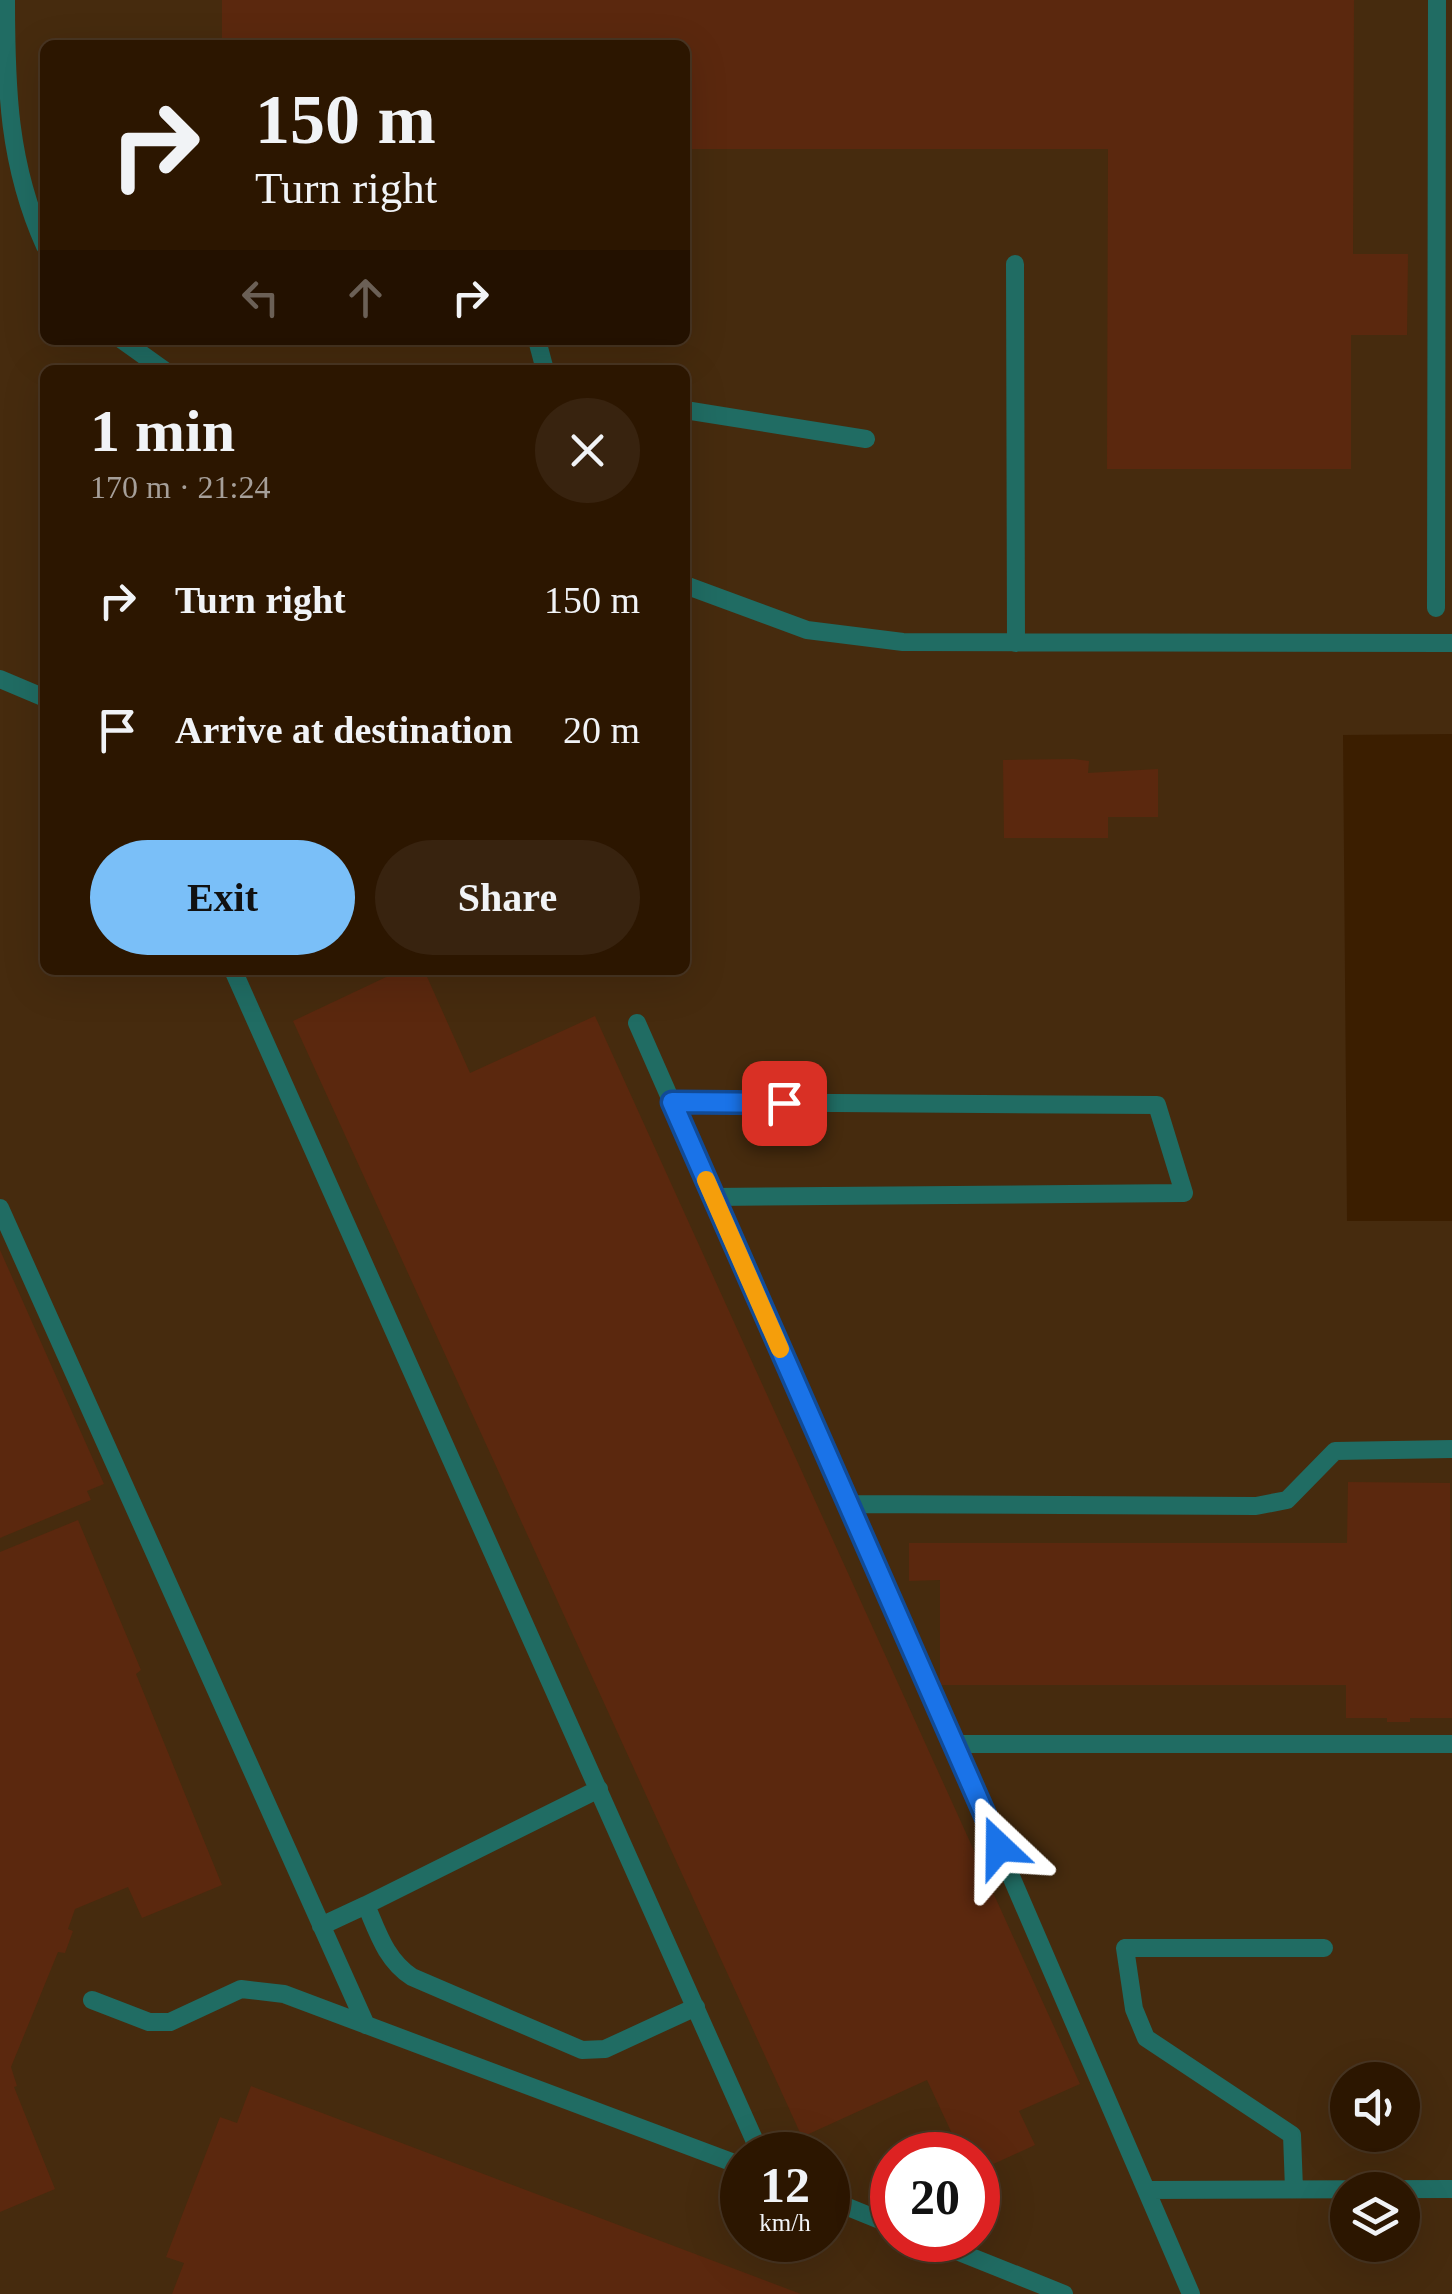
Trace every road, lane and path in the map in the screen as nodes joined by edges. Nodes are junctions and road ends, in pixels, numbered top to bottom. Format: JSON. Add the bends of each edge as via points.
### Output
{"nodes":[{"id":1,"x":6,"y":0,"type":"edge"},
{"id":2,"x":1438,"y":0,"type":"edge"},
{"id":3,"x":40,"y":235,"type":"edge"},
{"id":4,"x":1015,"y":264,"type":"dead end"},
{"id":5,"x":129,"y":345,"type":"edge"},
{"id":6,"x":157,"y":365,"type":"edge"},
{"id":7,"x":690,"y":411,"type":"edge"},
{"id":8,"x":866,"y":439,"type":"dead end"},
{"id":9,"x":1444,"y":572,"type":"edge"},
{"id":10,"x":690,"y":587,"type":"edge"},
{"id":11,"x":1436,"y":608,"type":"dead end"},
{"id":12,"x":1452,"y":643,"type":"edge"},
{"id":13,"x":1016,"y":644,"type":"junction"},
{"id":14,"x":0,"y":678,"type":"edge"},
{"id":15,"x":40,"y":696,"type":"edge"},
{"id":16,"x":234,"y":975,"type":"edge"},
{"id":17,"x":637,"y":1023,"type":"dead end"},
{"id":18,"x":672,"y":1102,"type":"junction"},
{"id":19,"x":713,"y":1197,"type":"junction"},
{"id":20,"x":0,"y":1208,"type":"edge"},
{"id":21,"x":1452,"y":1448,"type":"edge"},
{"id":22,"x":848,"y":1504,"type":"junction"},
{"id":23,"x":954,"y":1744,"type":"junction"},
{"id":24,"x":1452,"y":1744,"type":"edge"},
{"id":25,"x":599,"y":1789,"type":"junction"},
{"id":26,"x":366,"y":1905,"type":"junction"},
{"id":27,"x":321,"y":1926,"type":"junction"},
{"id":28,"x":1324,"y":1948,"type":"dead end"},
{"id":29,"x":92,"y":2000,"type":"dead end"},
{"id":30,"x":696,"y":2007,"type":"junction"},
{"id":31,"x":366,"y":2025,"type":"junction"},
{"id":32,"x":751,"y":2132,"type":"edge"},
{"id":33,"x":720,"y":2158,"type":"edge"},
{"id":34,"x":1147,"y":2190,"type":"junction"},
{"id":35,"x":1294,"y":2190,"type":"junction"},
{"id":36,"x":1452,"y":2190,"type":"edge"},
{"id":37,"x":984,"y":2262,"type":"edge"},
{"id":38,"x":1064,"y":2294,"type":"edge"},
{"id":39,"x":1192,"y":2294,"type":"edge"}],
"edges":[{"from":1,"to":3,"type":"lane","via":[[13,147]]},
{"from":2,"to":9,"type":"lane"},
{"from":4,"to":13,"type":"lane"},
{"from":5,"to":6,"type":"lane"},
{"from":7,"to":8,"type":"lane"},
{"from":9,"to":11,"type":"lane"},
{"from":10,"to":13,"type":"lane","via":[[807,630],[903,642]]},
{"from":12,"to":13,"type":"lane"},
{"from":14,"to":15,"type":"lane"},
{"from":16,"to":25,"type":"lane"},
{"from":17,"to":18,"type":"lane"},
{"from":18,"to":19,"type":"lane"},
{"from":18,"to":19,"type":"lane","via":[[1156,1105],[1184,1193]]},
{"from":19,"to":22,"type":"lane"},
{"from":20,"to":27,"type":"lane"},
{"from":21,"to":22,"type":"lane","via":[[1335,1451],[1286,1500],[1256,1506]]},
{"from":22,"to":23,"type":"lane"},
{"from":23,"to":24,"type":"lane"},
{"from":23,"to":34,"type":"lane"},
{"from":25,"to":26,"type":"lane"},
{"from":25,"to":30,"type":"lane"},
{"from":26,"to":27,"type":"lane"},
{"from":26,"to":30,"type":"lane","via":[[402,1970],[582,2050],[605,2048]]},
{"from":27,"to":31,"type":"lane"},
{"from":28,"to":35,"type":"lane","via":[[1125,1948],[1134,2009],[1146,2038],[1292,2136]]},
{"from":29,"to":31,"type":"lane","via":[[149,2022],[170,2022],[220,1996],[262,1989]]},
{"from":30,"to":32,"type":"lane"},
{"from":31,"to":33,"type":"lane"},
{"from":34,"to":35,"type":"lane"},
{"from":34,"to":39,"type":"lane"},
{"from":35,"to":36,"type":"lane"},
{"from":37,"to":38,"type":"lane"}]}
